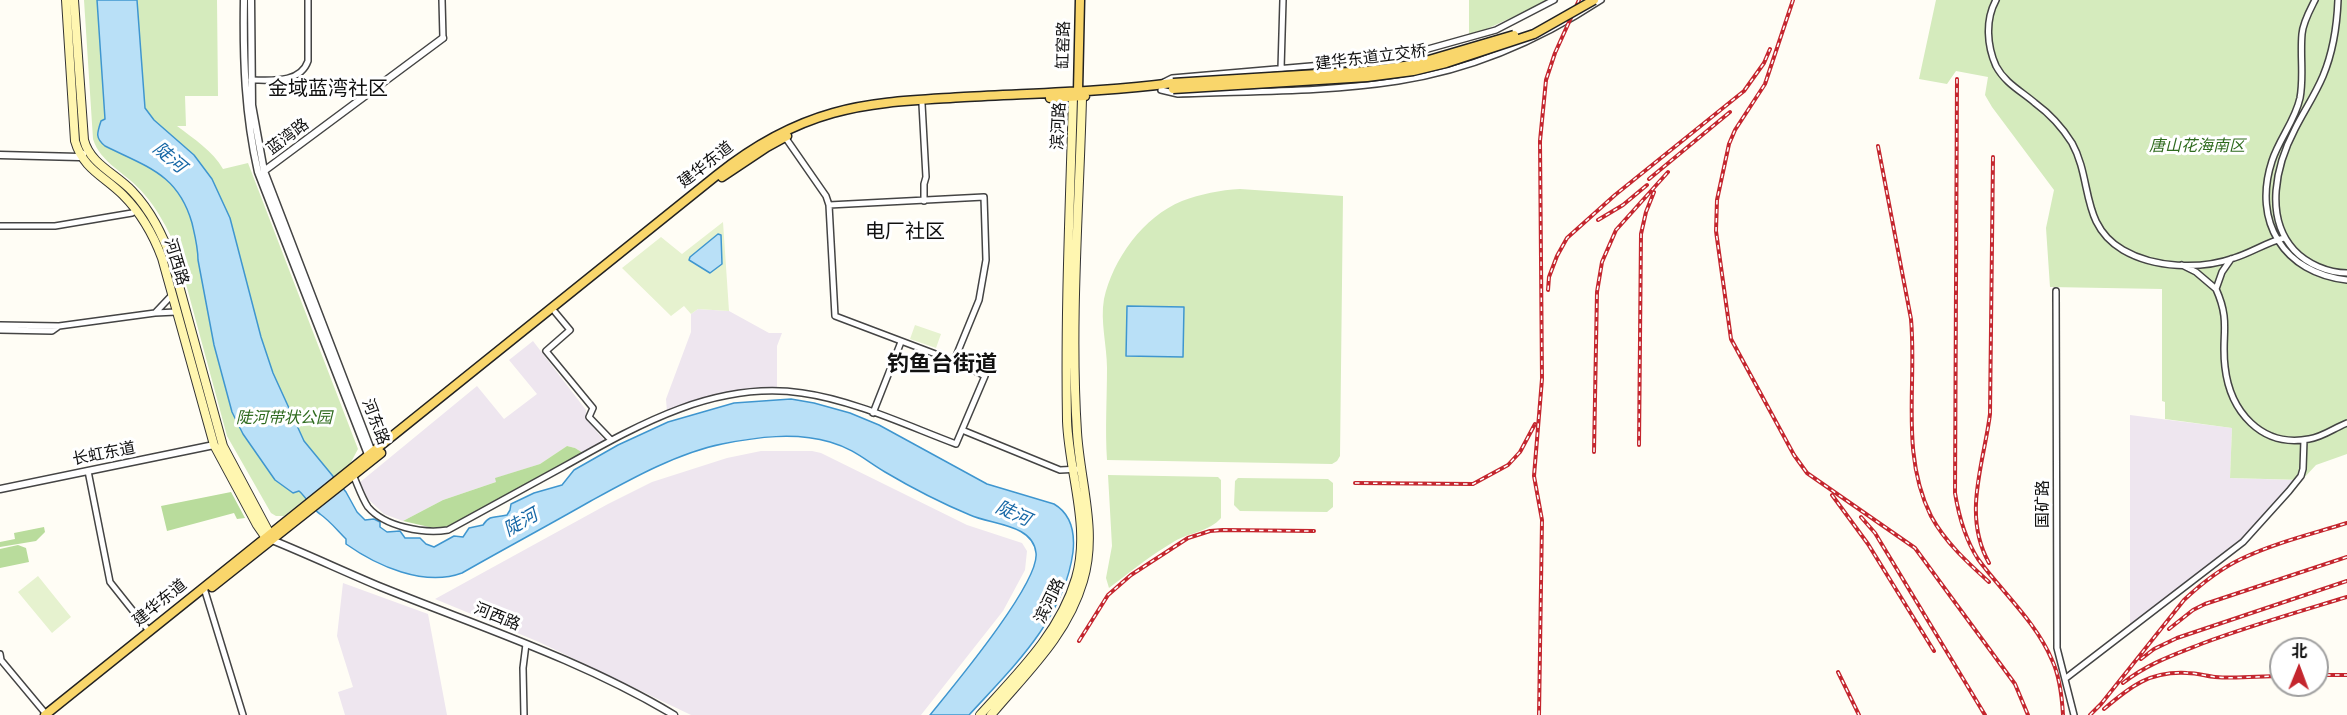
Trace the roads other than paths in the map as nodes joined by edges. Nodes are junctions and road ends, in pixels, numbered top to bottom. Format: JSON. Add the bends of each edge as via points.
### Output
{"nodes":[{"id":1,"x":66,"y":0,"type":"edge"},
{"id":2,"x":74,"y":0,"type":"edge"},
{"id":3,"x":244,"y":0,"type":"edge"},
{"id":4,"x":251,"y":0,"type":"edge"},
{"id":5,"x":308,"y":0,"type":"edge"},
{"id":6,"x":442,"y":0,"type":"edge"},
{"id":7,"x":1080,"y":0,"type":"edge"},
{"id":8,"x":1283,"y":0,"type":"edge"},
{"id":9,"x":1554,"y":0,"type":"edge"},
{"id":10,"x":1584,"y":0,"type":"edge"},
{"id":11,"x":1594,"y":0,"type":"edge"},
{"id":12,"x":1601,"y":0,"type":"edge"},
{"id":13,"x":1996,"y":0,"type":"edge"},
{"id":14,"x":2315,"y":0,"type":"edge"},
{"id":15,"x":2338,"y":0,"type":"edge"},
{"id":16,"x":442,"y":38,"type":"joint"},
{"id":17,"x":1281,"y":69,"type":"junction"},
{"id":18,"x":251,"y":80,"type":"junction"},
{"id":19,"x":1173,"y":86,"type":"junction"},
{"id":20,"x":1161,"y":87,"type":"junction"},
{"id":21,"x":1077,"y":95,"type":"junction"},
{"id":22,"x":922,"y":104,"type":"junction"},
{"id":23,"x":2296,"y":111,"type":"junction"},
{"id":24,"x":2304,"y":114,"type":"junction"},
{"id":25,"x":785,"y":137,"type":"junction"},
{"id":26,"x":87,"y":151,"type":"junction"},
{"id":27,"x":0,"y":155,"type":"edge"},
{"id":28,"x":80,"y":157,"type":"junction"},
{"id":29,"x":264,"y":171,"type":"junction"},
{"id":30,"x":924,"y":201,"type":"junction"},
{"id":31,"x":829,"y":205,"type":"junction"},
{"id":32,"x":136,"y":210,"type":"junction"},
{"id":33,"x":0,"y":226,"type":"edge"},
{"id":34,"x":2284,"y":238,"type":"junction"},
{"id":35,"x":2277,"y":240,"type":"junction"},
{"id":36,"x":2231,"y":259,"type":"junction"},
{"id":37,"x":2180,"y":265,"type":"junction"},
{"id":38,"x":2347,"y":273,"type":"edge"},
{"id":39,"x":2347,"y":280,"type":"edge"},
{"id":40,"x":2216,"y":289,"type":"junction"},
{"id":41,"x":2056,"y":291,"type":"dead end"},
{"id":42,"x":172,"y":295,"type":"junction"},
{"id":43,"x":155,"y":312,"type":"junction"},
{"id":44,"x":176,"y":312,"type":"junction"},
{"id":45,"x":555,"y":312,"type":"junction"},
{"id":46,"x":0,"y":325,"type":"edge"},
{"id":47,"x":59,"y":326,"type":"junction"},
{"id":48,"x":0,"y":330,"type":"edge"},
{"id":49,"x":901,"y":342,"type":"junction"},
{"id":50,"x":954,"y":361,"type":"junction"},
{"id":51,"x":873,"y":413,"type":"junction"},
{"id":52,"x":2347,"y":423,"type":"edge"},
{"id":53,"x":962,"y":430,"type":"junction"},
{"id":54,"x":611,"y":440,"type":"junction"},
{"id":55,"x":2304,"y":440,"type":"junction"},
{"id":56,"x":214,"y":446,"type":"junction"},
{"id":57,"x":372,"y":456,"type":"junction"},
{"id":58,"x":1077,"y":469,"type":"junction"},
{"id":59,"x":88,"y":471,"type":"junction"},
{"id":60,"x":348,"y":478,"type":"junction"},
{"id":61,"x":0,"y":489,"type":"edge"},
{"id":62,"x":270,"y":537,"type":"junction"},
{"id":63,"x":204,"y":590,"type":"junction"},
{"id":64,"x":149,"y":631,"type":"junction"},
{"id":65,"x":526,"y":644,"type":"junction"},
{"id":66,"x":0,"y":654,"type":"edge"},
{"id":67,"x":2066,"y":678,"type":"junction"},
{"id":68,"x":45,"y":715,"type":"edge"},
{"id":69,"x":53,"y":715,"type":"edge"},
{"id":70,"x":243,"y":715,"type":"edge"},
{"id":71,"x":524,"y":715,"type":"edge"},
{"id":72,"x":674,"y":715,"type":"edge"},
{"id":73,"x":980,"y":715,"type":"edge"},
{"id":74,"x":992,"y":715,"type":"edge"},
{"id":75,"x":2074,"y":715,"type":"edge"}],
"edges":[{"from":1,"to":28,"type":"main road","via":[[75,141]]},
{"from":2,"to":26,"type":"main road"},
{"from":3,"to":57,"type":"street","name":"河东路","via":[[244,86],[258,172]]},
{"from":4,"to":18,"type":"street","name":"河东路"},
{"from":5,"to":18,"type":"street","via":[[306,67],[284,80]]},
{"from":6,"to":16,"type":"street"},
{"from":7,"to":21,"type":"main road","name":"缸窑路"},
{"from":8,"to":17,"type":"street"},
{"from":9,"to":17,"type":"street","via":[[1496,30],[1439,47],[1368,61]]},
{"from":10,"to":19,"type":"main road","name":"建华东道立交桥","bridge":true,"via":[[1533,29],[1412,65]]},
{"from":11,"to":19,"type":"main road","name":"建华东道立交桥","bridge":true,"via":[[1534,34],[1413,71],[1367,77]]},
{"from":12,"to":20,"type":"street","via":[[1555,28],[1499,54],[1400,81],[1178,94]]},
{"from":13,"to":37,"type":"street","via":[[1988,31],[1996,67],[2063,129],[2080,161],[2097,226],[2122,250]]},
{"from":14,"to":23,"type":"street","via":[[2302,33],[2301,90]]},
{"from":15,"to":24,"type":"street","via":[[2329,60]]},
{"from":16,"to":29,"type":"street","name":"蓝湾路"},
{"from":17,"to":20,"type":"street","via":[[1172,78]]},
{"from":18,"to":29,"type":"street","name":"河东路"},
{"from":19,"to":20,"type":"main road","name":"建华东道"},
{"from":20,"to":21,"type":"main road","name":"建华东道"},
{"from":21,"to":22,"type":"main road","name":"建华东道"},
{"from":21,"to":57,"type":"main road","name":"建华东道","via":[[921,99],[854,108],[813,119],[773,137],[717,174]]},
{"from":21,"to":58,"type":"main road","name":"滨河路","via":[[1067,338],[1067,423]]},
{"from":22,"to":25,"type":"main road","name":"建华东道","via":[[834,118]]},
{"from":22,"to":30,"type":"street"},
{"from":23,"to":24,"type":"street"},
{"from":23,"to":35,"type":"street","via":[[2268,175],[2268,215]]},
{"from":24,"to":34,"type":"street","via":[[2278,173],[2277,216]]},
{"from":25,"to":31,"type":"street"},
{"from":25,"to":45,"type":"main road","name":"建华东道","via":[[723,177]]},
{"from":26,"to":28,"type":"street"},
{"from":26,"to":62,"type":"main road","name":"河西路","via":[[146,207],[165,240],[223,446]]},
{"from":27,"to":28,"type":"street"},
{"from":28,"to":32,"type":"main road","name":"河西路"},
{"from":29,"to":57,"type":"street","name":"河东路"},
{"from":30,"to":31,"type":"street"},
{"from":30,"to":50,"type":"street","via":[[984,197],[986,260],[979,300]]},
{"from":31,"to":49,"type":"street","via":[[835,316]]},
{"from":32,"to":33,"type":"street","via":[[55,226]]},
{"from":32,"to":42,"type":"main road","name":"河西路","via":[[154,237]]},
{"from":34,"to":35,"type":"street"},
{"from":34,"to":38,"type":"street","via":[[2295,252],[2315,266]]},
{"from":35,"to":36,"type":"street"},
{"from":35,"to":39,"type":"street","via":[[2305,267],[2327,277]]},
{"from":36,"to":37,"type":"street"},
{"from":36,"to":40,"type":"street"},
{"from":37,"to":40,"type":"street","via":[[2196,272]]},
{"from":40,"to":55,"type":"street","via":[[2225,316],[2226,376],[2241,412],[2262,432],[2278,439]]},
{"from":41,"to":67,"type":"street","name":"国矿路","via":[[2057,648]]},
{"from":42,"to":43,"type":"street"},
{"from":42,"to":44,"type":"main road","name":"河西路"},
{"from":43,"to":44,"type":"street"},
{"from":43,"to":47,"type":"street"},
{"from":44,"to":56,"type":"main road","name":"河西路"},
{"from":45,"to":54,"type":"street","via":[[570,330],[546,351],[593,408],[589,417]]},
{"from":45,"to":57,"type":"main road","name":"建华东道"},
{"from":46,"to":47,"type":"street"},
{"from":47,"to":48,"type":"street","via":[[52,331]]},
{"from":49,"to":50,"type":"street"},
{"from":49,"to":51,"type":"street"},
{"from":50,"to":53,"type":"street","via":[[985,376]]},
{"from":51,"to":53,"type":"street","via":[[957,444]]},
{"from":51,"to":54,"type":"street","via":[[803,393],[748,391],[668,413]]},
{"from":52,"to":55,"type":"street"},
{"from":53,"to":58,"type":"street","via":[[1060,470]]},
{"from":54,"to":60,"type":"street","via":[[439,532],[414,529],[377,514]]},
{"from":55,"to":67,"type":"street","via":[[2301,476],[2242,542]]},
{"from":56,"to":59,"type":"street","name":"长虹东道"},
{"from":56,"to":62,"type":"main road","name":"河西路"},
{"from":57,"to":60,"type":"main road","name":"建华东道"},
{"from":58,"to":73,"type":"main road","name":"滨河路","via":[[1082,542],[1075,581],[1055,626],[1038,651]]},
{"from":58,"to":74,"type":"main road","name":"滨河路","via":[[1090,540],[1083,582],[1047,652]]},
{"from":59,"to":61,"type":"street","name":"长虹东道"},
{"from":59,"to":64,"type":"street","via":[[110,582]]},
{"from":60,"to":62,"type":"main road","name":"建华东道"},
{"from":62,"to":63,"type":"main road","name":"建华东道"},
{"from":62,"to":65,"type":"street","name":"河西路","via":[[381,587]]},
{"from":63,"to":64,"type":"main road","name":"建华东道"},
{"from":63,"to":69,"type":"main road","name":"建华东道"},
{"from":63,"to":70,"type":"street"},
{"from":64,"to":68,"type":"main road","name":"建华东道"},
{"from":65,"to":71,"type":"street"},
{"from":65,"to":72,"type":"street","name":"河西路","via":[[606,678]]},
{"from":66,"to":68,"type":"street"},
{"from":67,"to":75,"type":"street","name":"国矿路"}]}
